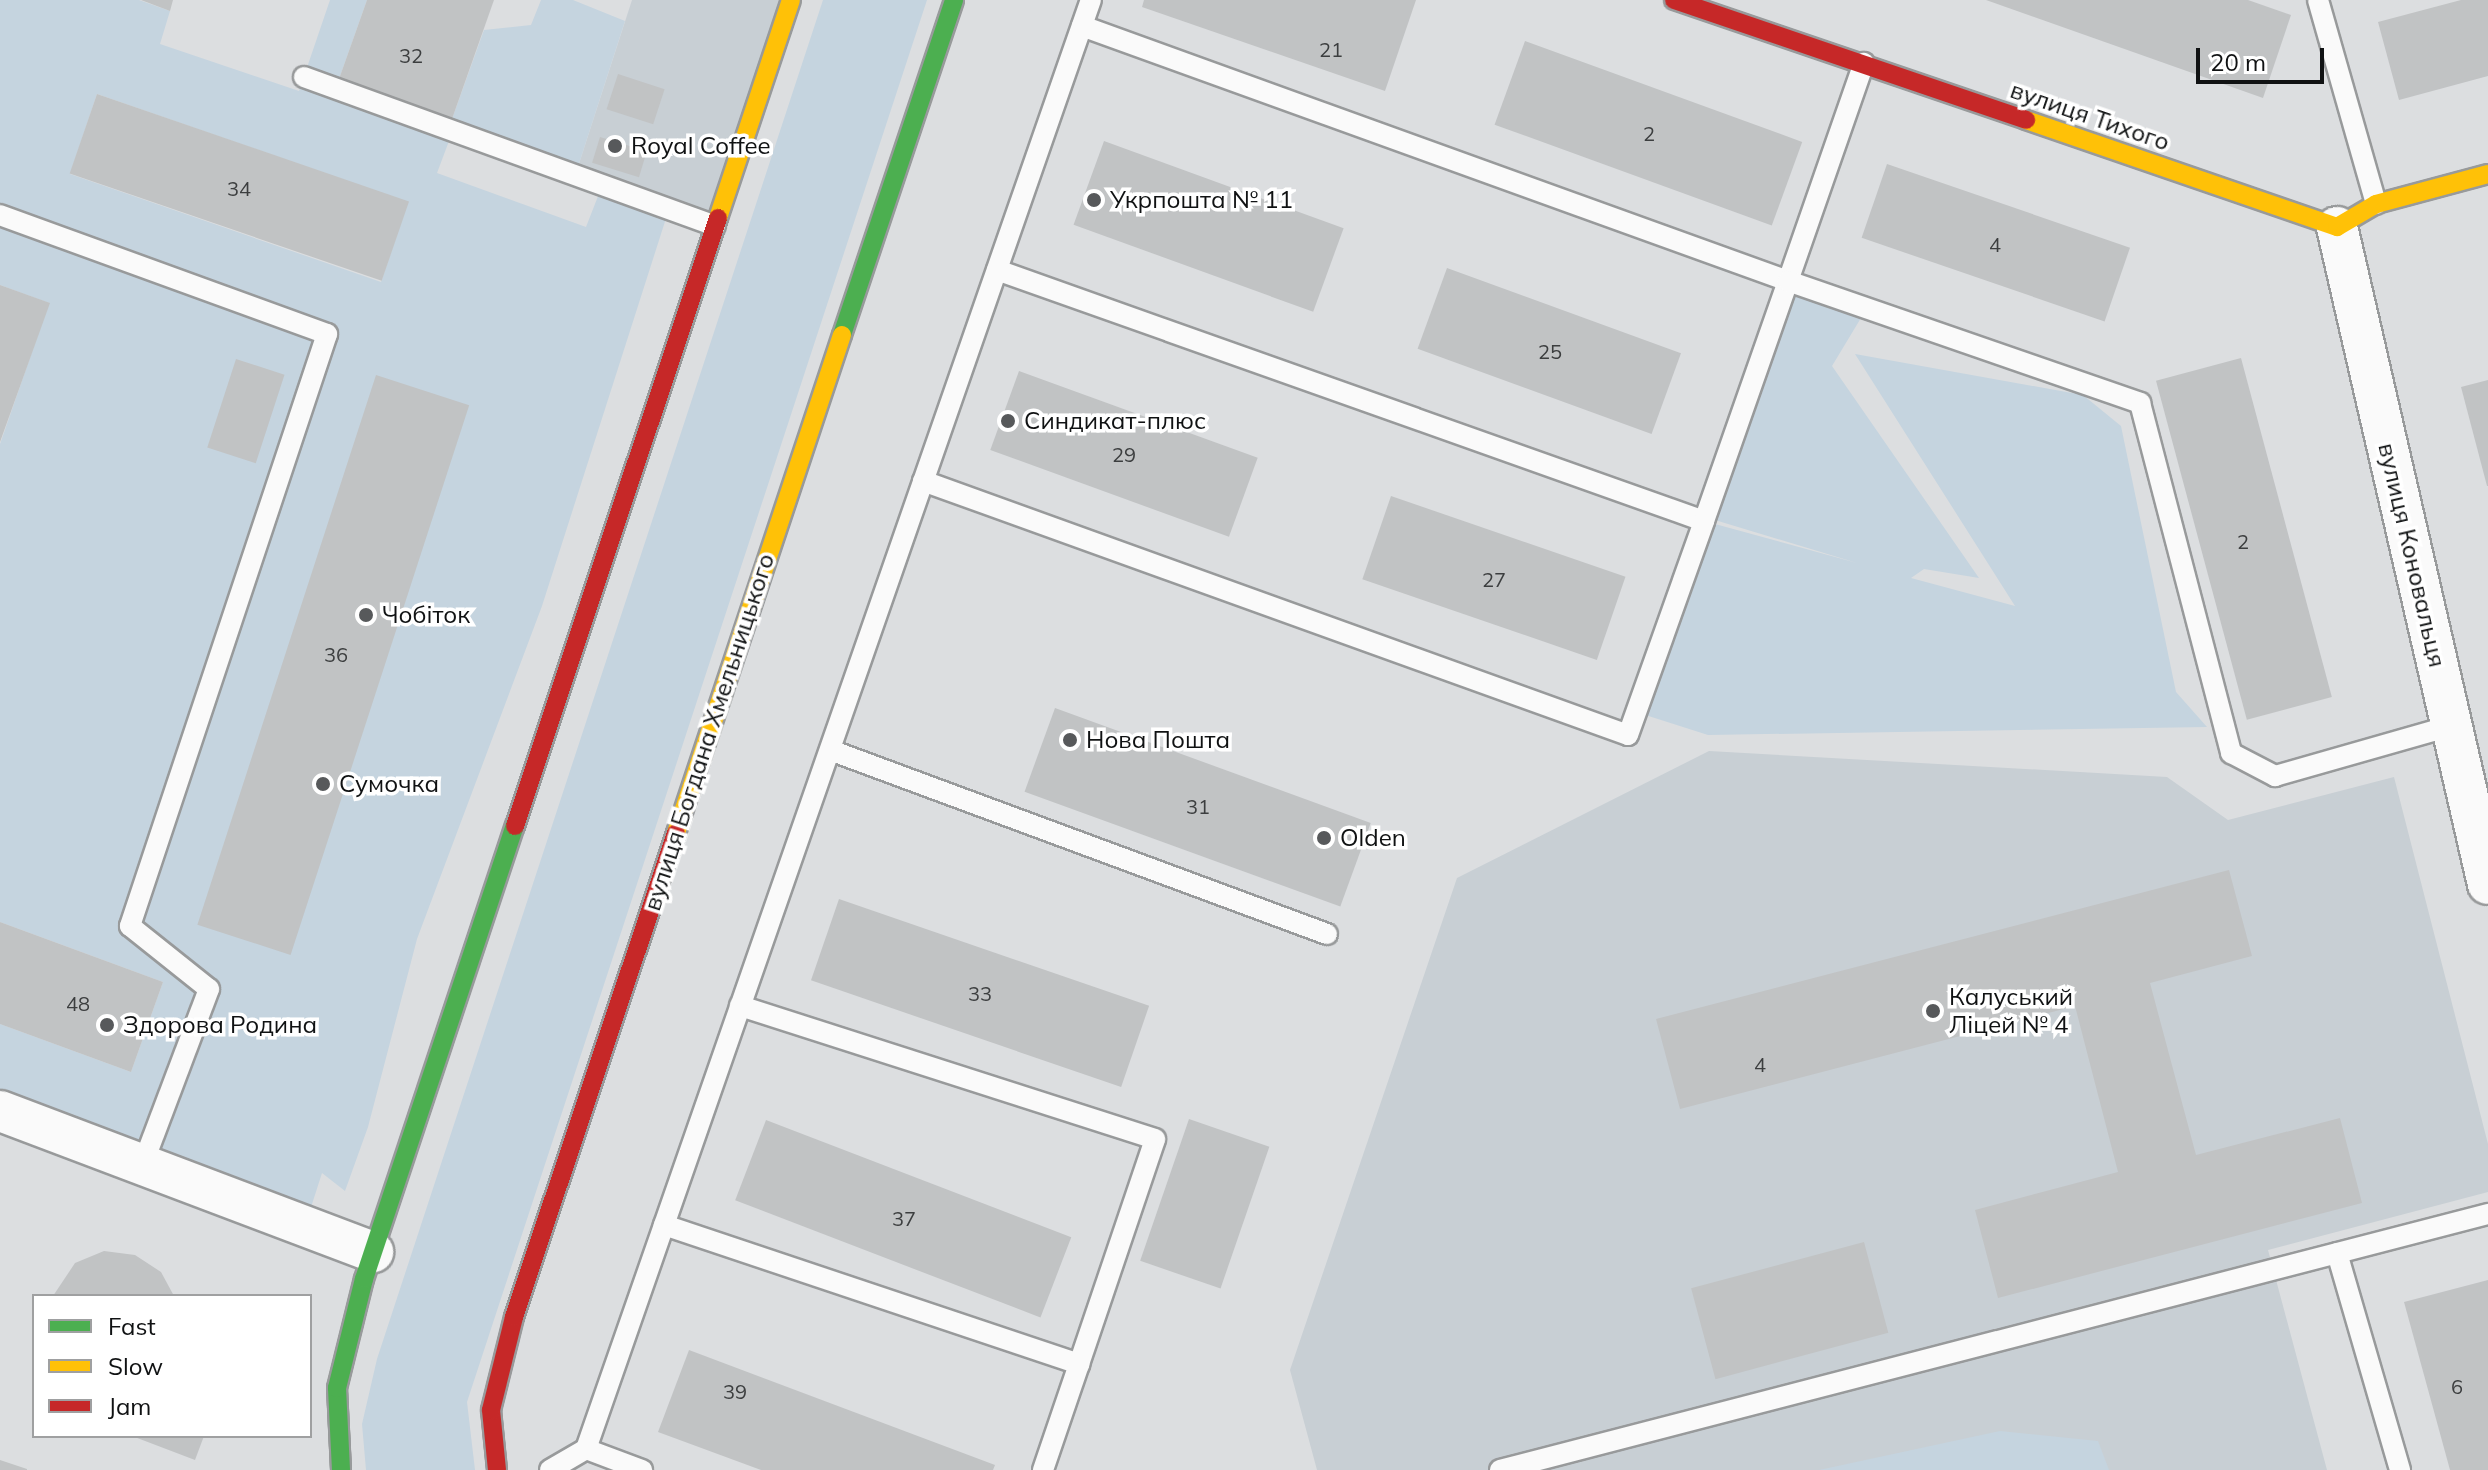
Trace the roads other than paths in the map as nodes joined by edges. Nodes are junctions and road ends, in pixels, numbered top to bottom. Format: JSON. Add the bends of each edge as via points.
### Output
{"nodes":[{"id":1,"x":791,"y":0,"type":"edge"},
{"id":2,"x":954,"y":0,"type":"edge"},
{"id":3,"x":1091,"y":0,"type":"edge"},
{"id":4,"x":1674,"y":0,"type":"edge"},
{"id":5,"x":2318,"y":0,"type":"edge"},
{"id":6,"x":1082,"y":26,"type":"junction"},
{"id":7,"x":1864,"y":63,"type":"junction"},
{"id":8,"x":304,"y":77,"type":"dead end"},
{"id":9,"x":2488,"y":174,"type":"edge"},
{"id":10,"x":2376,"y":204,"type":"junction"},
{"id":11,"x":0,"y":215,"type":"edge"},
{"id":12,"x":715,"y":226,"type":"junction"},
{"id":13,"x":2337,"y":227,"type":"junction"},
{"id":14,"x":997,"y":270,"type":"junction"},
{"id":15,"x":1788,"y":281,"type":"junction"},
{"id":16,"x":923,"y":481,"type":"junction"},
{"id":17,"x":1704,"y":521,"type":"junction"},
{"id":18,"x":2450,"y":726,"type":"junction"},
{"id":19,"x":830,"y":750,"type":"junction"},
{"id":20,"x":2486,"y":870,"type":"edge"},
{"id":21,"x":1327,"y":934,"type":"dead end"},
{"id":22,"x":740,"y":1006,"type":"junction"},
{"id":23,"x":0,"y":1111,"type":"edge"},
{"id":24,"x":142,"y":1166,"type":"junction"},
{"id":25,"x":2488,"y":1214,"type":"edge"},
{"id":26,"x":664,"y":1225,"type":"junction"},
{"id":27,"x":373,"y":1252,"type":"junction"},
{"id":28,"x":2337,"y":1253,"type":"junction"},
{"id":29,"x":1079,"y":1364,"type":"junction"},
{"id":30,"x":586,"y":1449,"type":"junction"},
{"id":31,"x":341,"y":1470,"type":"edge"},
{"id":32,"x":497,"y":1470,"type":"edge"},
{"id":33,"x":550,"y":1470,"type":"edge"},
{"id":34,"x":642,"y":1470,"type":"edge"},
{"id":35,"x":1043,"y":1470,"type":"edge"},
{"id":36,"x":1500,"y":1470,"type":"edge"},
{"id":37,"x":2400,"y":1470,"type":"edge"}],
"edges":[{"from":1,"to":12,"type":"street"},
{"from":2,"to":32,"type":"street","name":"вулиця Богдана Хмельницького","via":[[514,1317],[491,1410]]},
{"from":3,"to":6,"type":"lane"},
{"from":4,"to":7,"type":"street","name":"вулиця Тихого"},
{"from":5,"to":10,"type":"lane"},
{"from":6,"to":14,"type":"lane"},
{"from":6,"to":15,"type":"lane"},
{"from":7,"to":13,"type":"street","name":"вулиця Тихого"},
{"from":7,"to":15,"type":"lane"},
{"from":8,"to":12,"type":"lane"},
{"from":9,"to":10,"type":"street"},
{"from":10,"to":13,"type":"street"},
{"from":11,"to":24,"type":"lane","via":[[327,334],[130,926],[209,989]]},
{"from":12,"to":27,"type":"street"},
{"from":13,"to":18,"type":"street","name":"вулиця Коновальця"},
{"from":14,"to":16,"type":"lane"},
{"from":14,"to":17,"type":"lane"},
{"from":15,"to":17,"type":"lane"},
{"from":15,"to":18,"type":"lane","via":[[2140,403],[2231,753],[2275,776]]},
{"from":16,"to":17,"type":"lane","via":[[1628,735]]},
{"from":16,"to":19,"type":"lane"},
{"from":18,"to":20,"type":"street","name":"вулиця Коновальця"},
{"from":19,"to":21,"type":"lane"},
{"from":19,"to":22,"type":"lane"},
{"from":22,"to":26,"type":"lane"},
{"from":22,"to":29,"type":"lane","via":[[1155,1139]]},
{"from":23,"to":24,"type":"street"},
{"from":24,"to":27,"type":"street"},
{"from":25,"to":28,"type":"lane"},
{"from":26,"to":29,"type":"lane"},
{"from":26,"to":30,"type":"lane"},
{"from":27,"to":31,"type":"street","via":[[337,1388]]},
{"from":28,"to":36,"type":"lane"},
{"from":28,"to":37,"type":"lane"},
{"from":29,"to":35,"type":"lane"},
{"from":30,"to":33,"type":"lane"},
{"from":30,"to":34,"type":"lane"}]}
